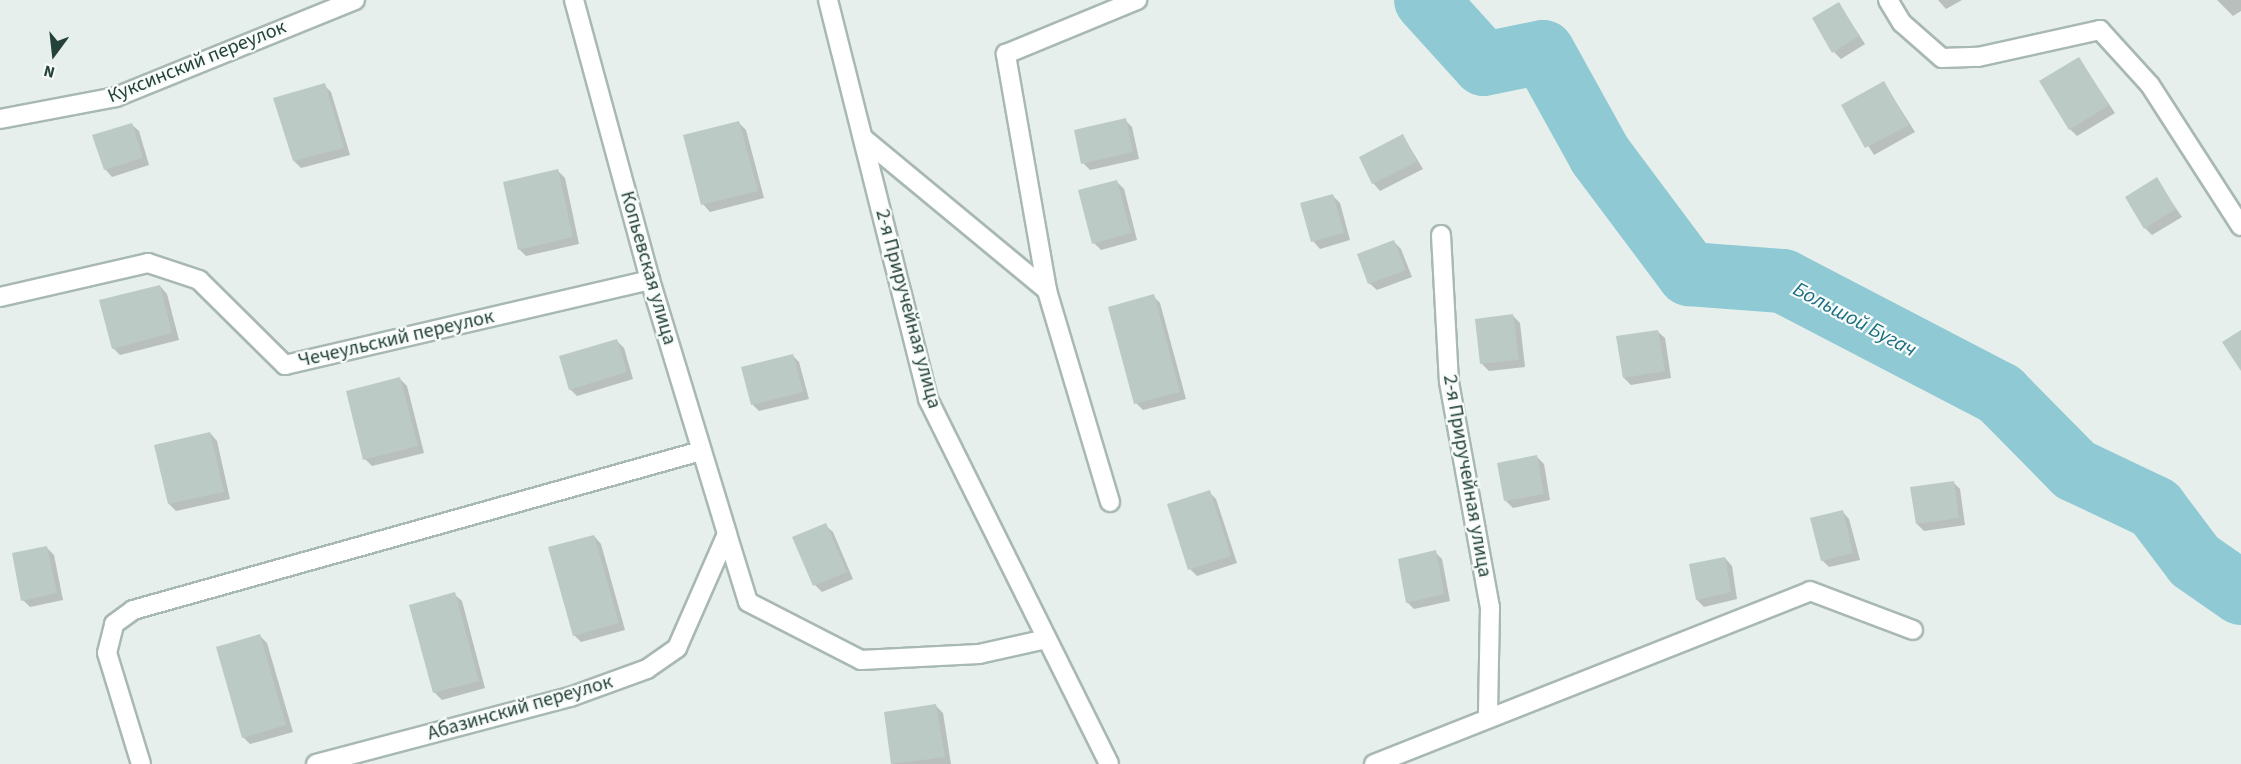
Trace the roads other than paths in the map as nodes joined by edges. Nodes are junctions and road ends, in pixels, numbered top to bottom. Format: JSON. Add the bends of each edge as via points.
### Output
{"nodes":[{"id":1,"x":355,"y":0,"type":"edge"},
{"id":2,"x":574,"y":0,"type":"edge"},
{"id":3,"x":828,"y":0,"type":"edge"},
{"id":4,"x":1137,"y":0,"type":"edge"},
{"id":5,"x":1888,"y":0,"type":"edge"},
{"id":6,"x":0,"y":119,"type":"edge"},
{"id":7,"x":863,"y":138,"type":"junction"},
{"id":8,"x":2241,"y":226,"type":"edge"},
{"id":9,"x":1442,"y":236,"type":"dead end"},
{"id":10,"x":650,"y":280,"type":"junction"},
{"id":11,"x":1047,"y":290,"type":"junction"},
{"id":12,"x":0,"y":297,"type":"edge"},
{"id":13,"x":701,"y":451,"type":"junction"},
{"id":14,"x":1110,"y":502,"type":"dead end"},
{"id":15,"x":728,"y":534,"type":"junction"},
{"id":16,"x":1913,"y":630,"type":"dead end"},
{"id":17,"x":1046,"y":639,"type":"junction"},
{"id":18,"x":1488,"y":717,"type":"junction"},
{"id":19,"x":141,"y":764,"type":"edge"},
{"id":20,"x":316,"y":764,"type":"edge"},
{"id":21,"x":1109,"y":764,"type":"edge"},
{"id":22,"x":1374,"y":764,"type":"edge"}],
"edges":[{"from":1,"to":6,"type":"street","name":"Куксинский переулок","via":[[116,97]]},
{"from":2,"to":10,"type":"street","name":"Копьевская улица"},
{"from":3,"to":7,"type":"street","name":"2-я Приручейная улица"},
{"from":4,"to":11,"type":"street","via":[[1006,54]]},
{"from":5,"to":8,"type":"street","via":[[1902,23],[1942,58],[1978,57],[2100,30],[2150,85]]},
{"from":7,"to":11,"type":"street"},
{"from":7,"to":17,"type":"street","name":"2-я Приручейная улица","via":[[928,399]]},
{"from":9,"to":18,"type":"street","name":"2-я Приручейная улица","via":[[1449,382],[1490,608]]},
{"from":10,"to":12,"type":"street","name":"Чечеульский переулок","via":[[285,365],[199,280],[148,263]]},
{"from":10,"to":13,"type":"street","name":"Копьевская улица"},
{"from":11,"to":14,"type":"street"},
{"from":13,"to":15,"type":"street","name":"Копьевская улица"},
{"from":13,"to":19,"type":"street","via":[[133,610],[114,624],[107,653]]},
{"from":15,"to":17,"type":"street","via":[[748,602],[861,660],[979,654]]},
{"from":15,"to":20,"type":"street","name":"Абазинский переулок","via":[[677,648],[647,669],[570,698]]},
{"from":16,"to":18,"type":"street","via":[[1810,591]]},
{"from":17,"to":21,"type":"street","name":"2-я Приручейная улица"},
{"from":18,"to":22,"type":"street"}]}
